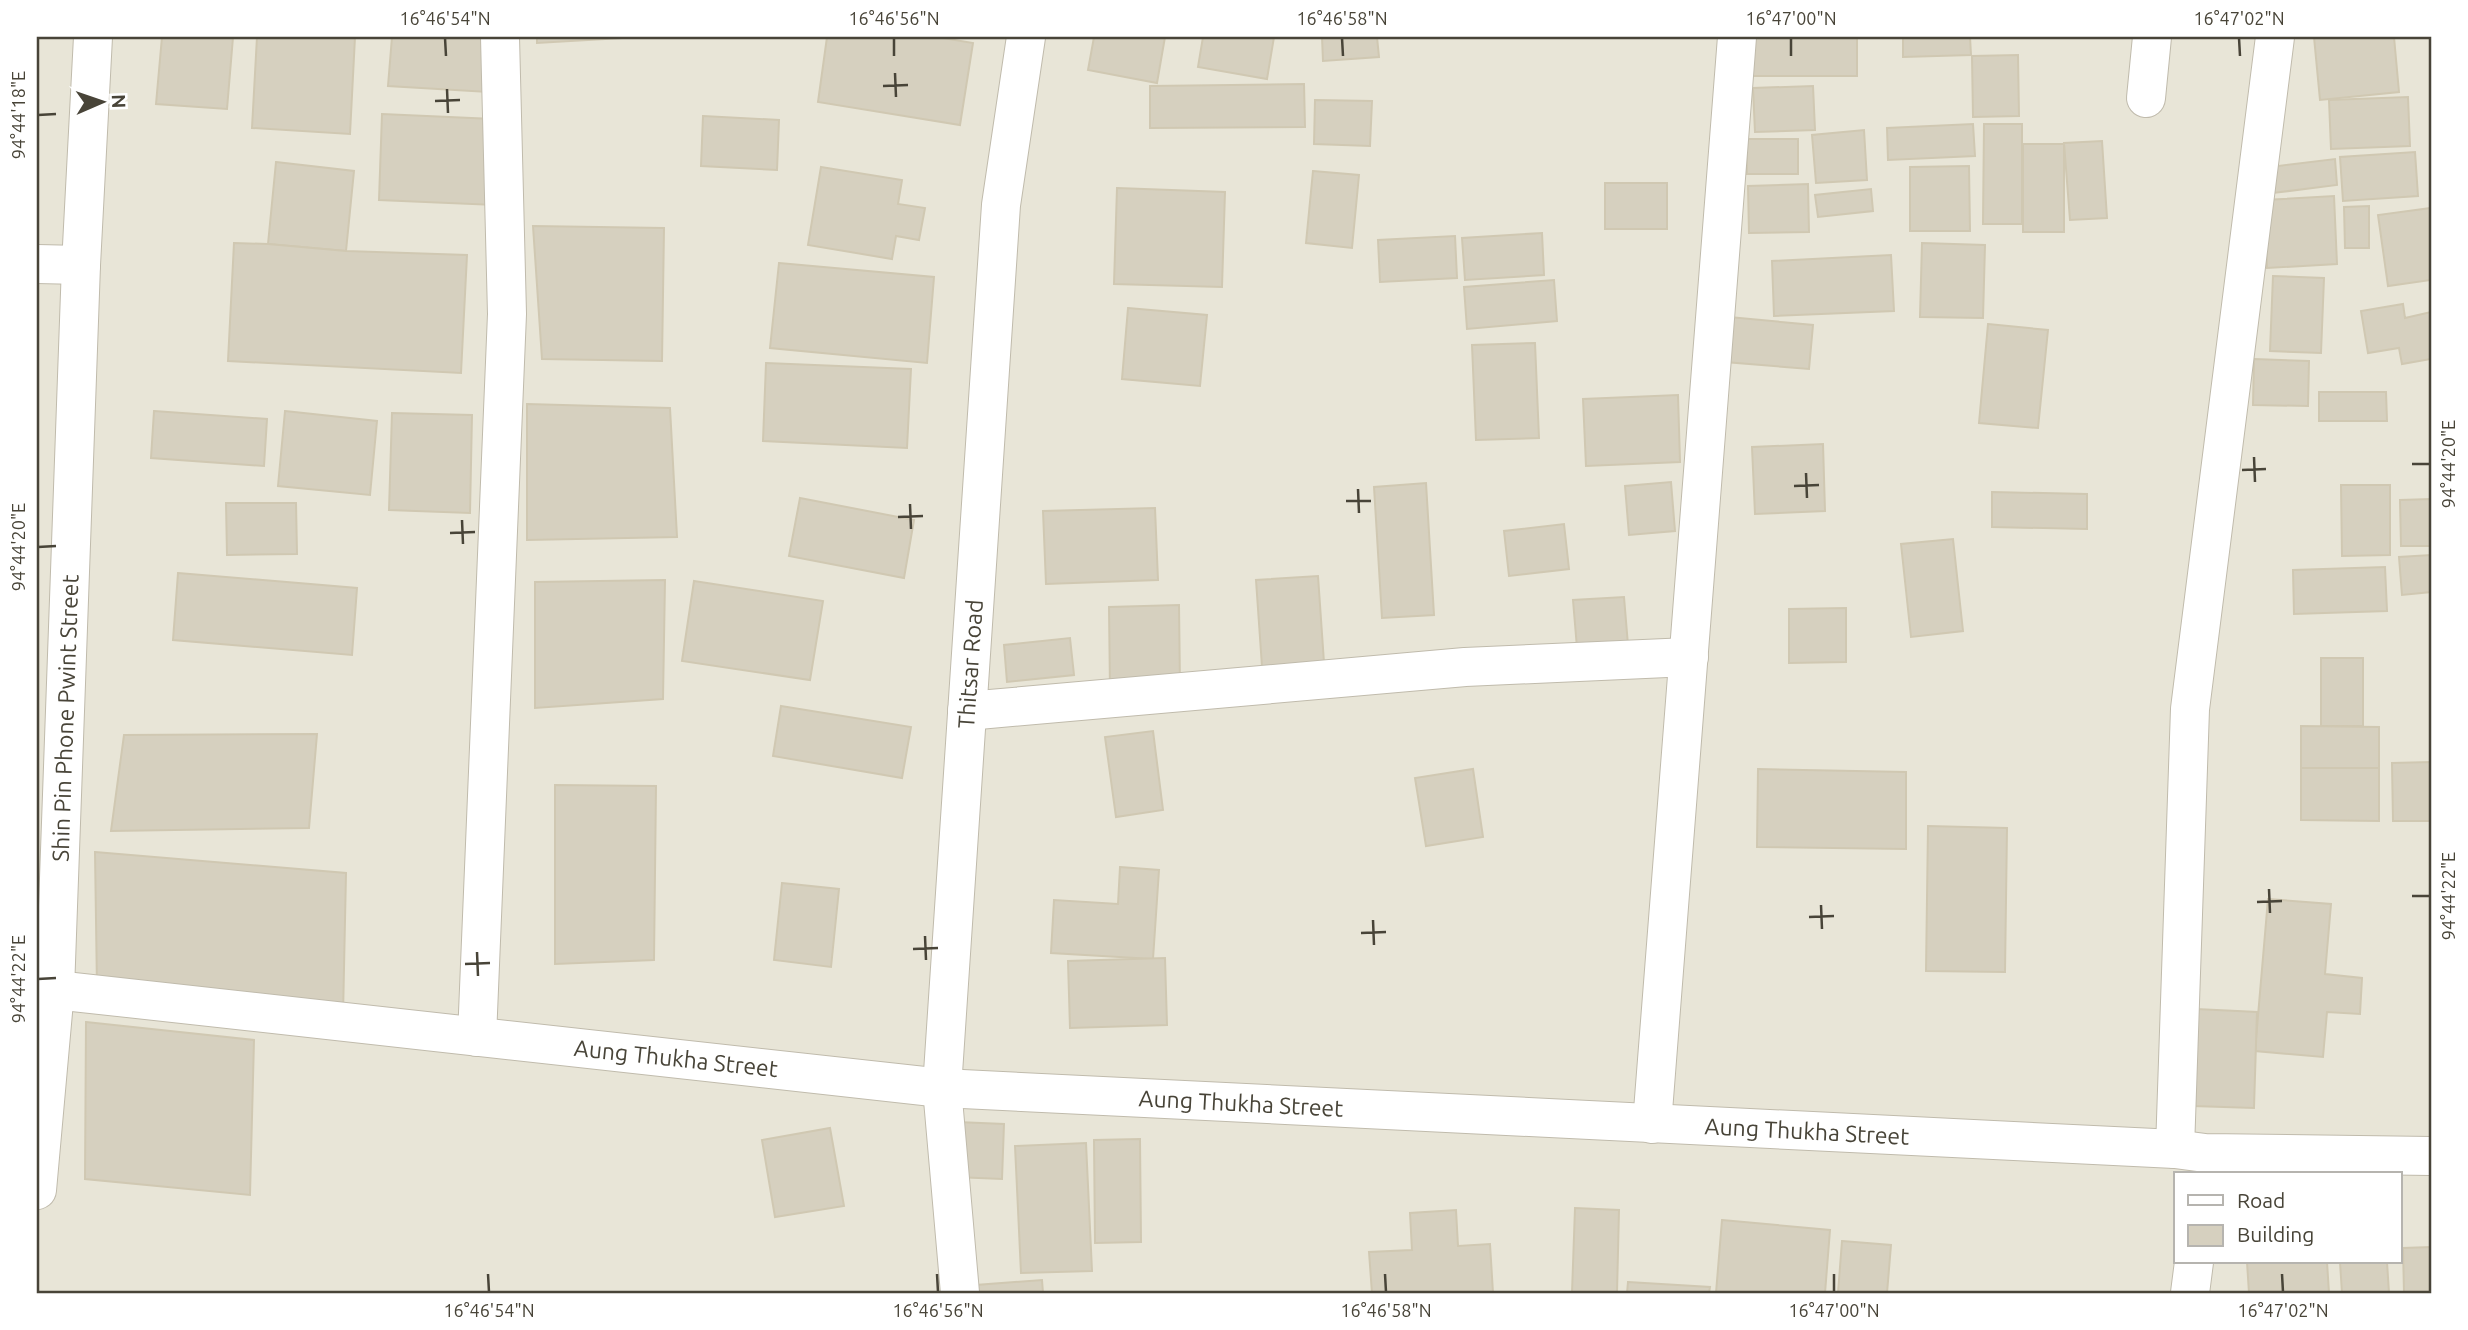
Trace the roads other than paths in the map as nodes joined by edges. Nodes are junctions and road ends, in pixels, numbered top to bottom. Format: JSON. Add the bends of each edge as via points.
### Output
{"nodes":[{"id":1,"x":93,"y":37,"type":"edge"},
{"id":2,"x":500,"y":37,"type":"edge"},
{"id":3,"x":1026,"y":37,"type":"edge"},
{"id":4,"x":1737,"y":37,"type":"edge"},
{"id":5,"x":2152,"y":37,"type":"edge"},
{"id":6,"x":2275,"y":37,"type":"edge"},
{"id":7,"x":2146,"y":98,"type":"dead end"},
{"id":8,"x":37,"y":264,"type":"edge"},
{"id":9,"x":81,"y":265,"type":"junction"},
{"id":10,"x":1689,"y":657,"type":"junction"},
{"id":11,"x":967,"y":712,"type":"junction"},
{"id":12,"x":55,"y":990,"type":"junction"},
{"id":13,"x":477,"y":1037,"type":"junction"},
{"id":14,"x":942,"y":1088,"type":"junction"},
{"id":15,"x":1652,"y":1124,"type":"junction"},
{"id":16,"x":2431,"y":1156,"type":"edge"},
{"id":17,"x":2194,"y":1159,"type":"edge"},
{"id":18,"x":37,"y":1190,"type":"edge"},
{"id":19,"x":2194,"y":1264,"type":"edge"},
{"id":20,"x":960,"y":1293,"type":"edge"},
{"id":21,"x":2190,"y":1293,"type":"edge"}],
"edges":[{"from":1,"to":9,"type":"street","name":"Shin Pin Phone Pwint Street"},
{"from":2,"to":13,"type":"street","via":[[507,314]]},
{"from":3,"to":11,"type":"street","name":"Thitsar Road","via":[[1001,205]]},
{"from":4,"to":10,"type":"street"},
{"from":5,"to":7,"type":"street"},
{"from":6,"to":17,"type":"street","via":[[2190,709]]},
{"from":8,"to":9,"type":"street"},
{"from":9,"to":12,"type":"street","name":"Shin Pin Phone Pwint Street"},
{"from":10,"to":11,"type":"street","via":[[1465,667]]},
{"from":10,"to":15,"type":"street"},
{"from":11,"to":14,"type":"street","name":"Thitsar Road"},
{"from":12,"to":13,"type":"street","name":"Aung Thukha Street"},
{"from":12,"to":18,"type":"street","name":"Shin Pin Phone Pwint Street"},
{"from":13,"to":14,"type":"street","name":"Aung Thukha Street"},
{"from":14,"to":15,"type":"street","name":"Aung Thukha Street"},
{"from":14,"to":20,"type":"street","name":"Thitsar Road"},
{"from":15,"to":17,"type":"street","name":"Aung Thukha Street"},
{"from":16,"to":17,"type":"street","name":"Aung Thukha Street"},
{"from":19,"to":21,"type":"street"}]}
